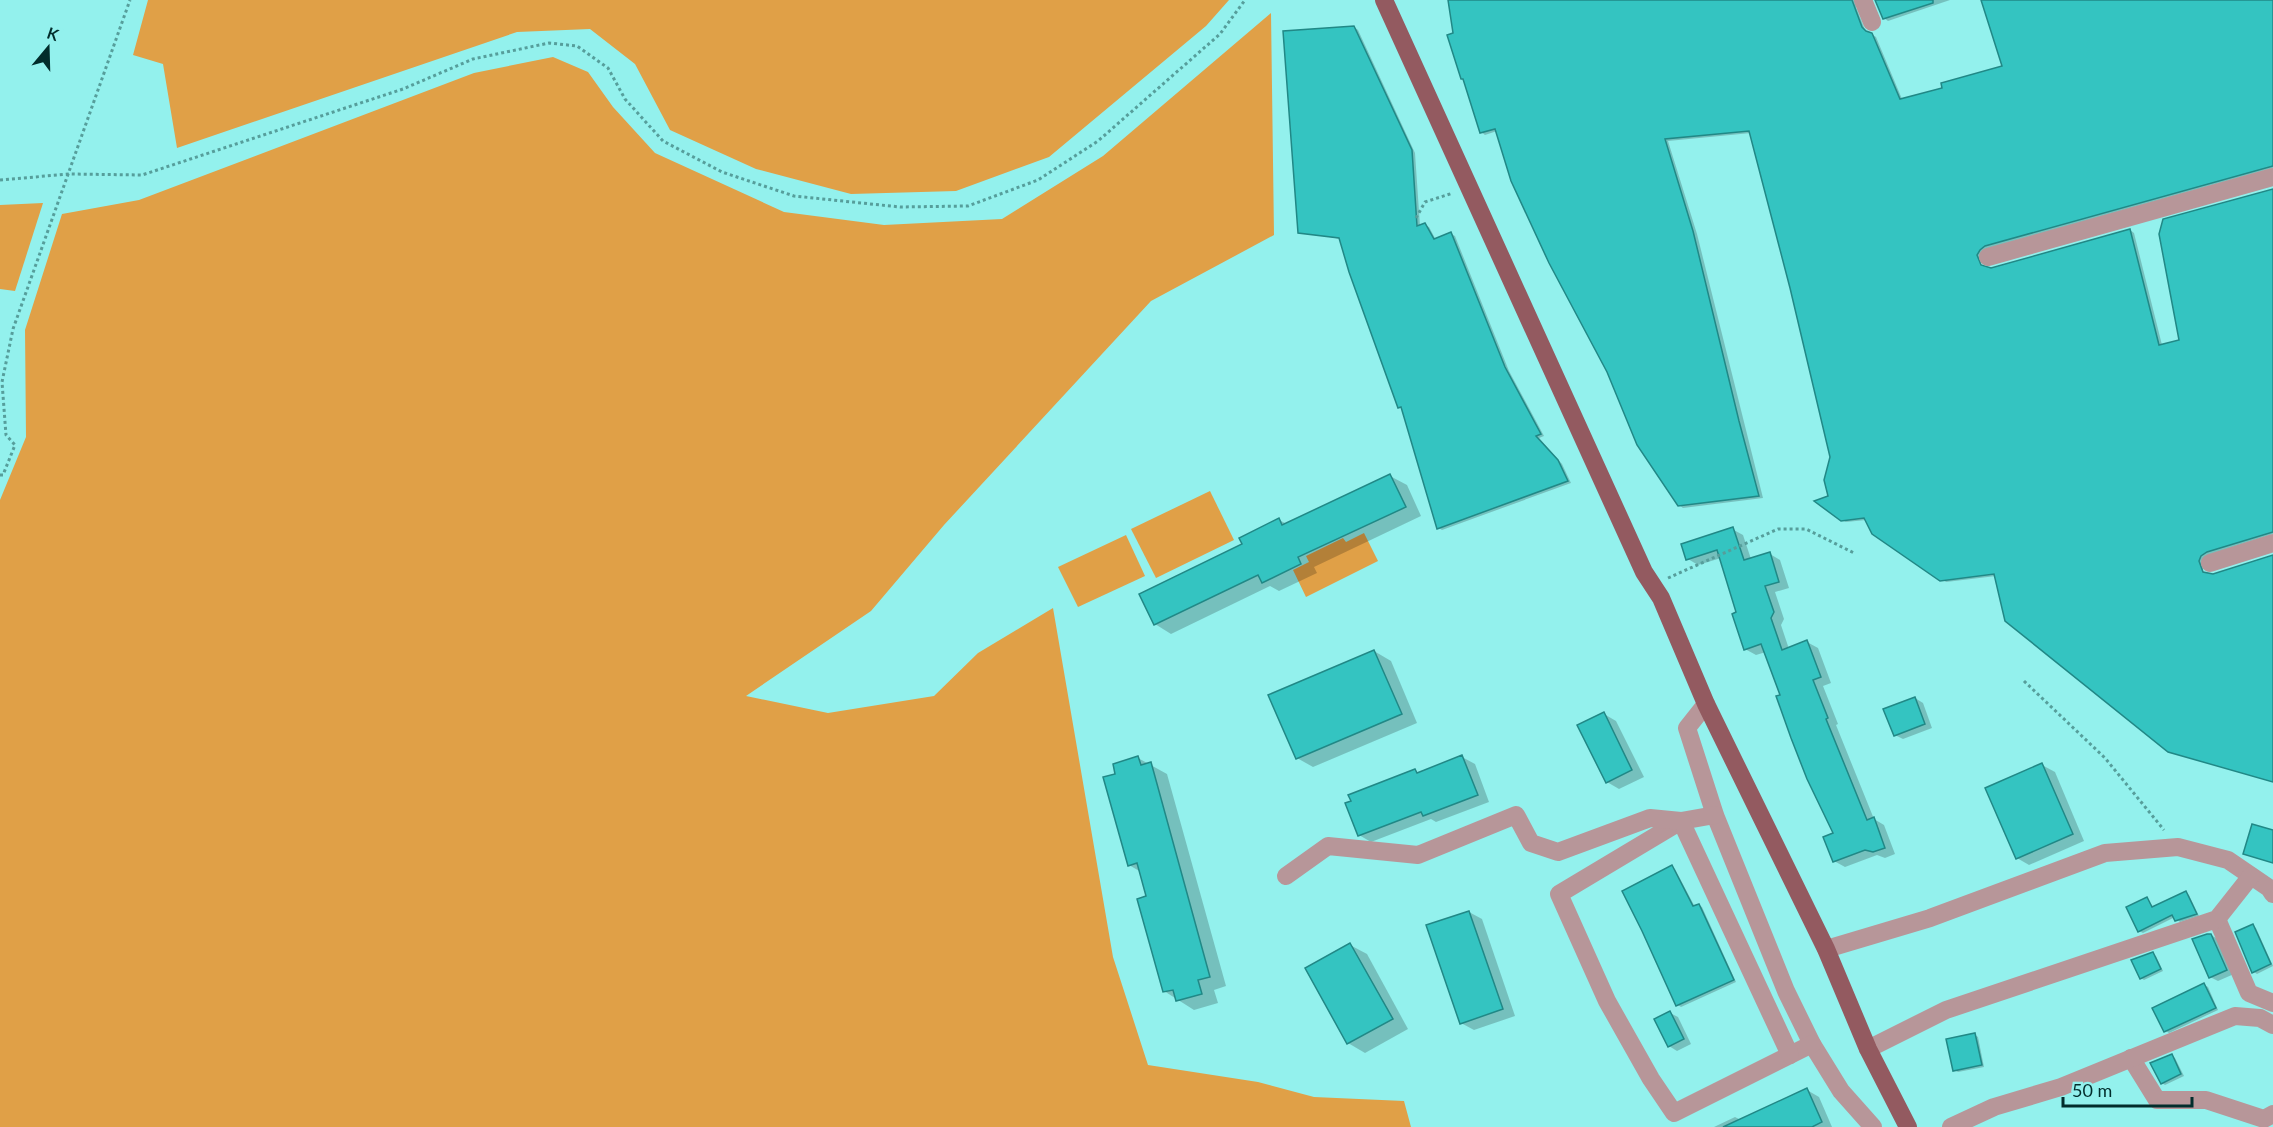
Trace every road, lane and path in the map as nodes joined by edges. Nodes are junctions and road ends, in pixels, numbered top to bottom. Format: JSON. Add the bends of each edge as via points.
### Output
{"nodes":[{"id":1,"x":130,"y":0,"type":"edge"},
{"id":2,"x":1245,"y":0,"type":"edge"},
{"id":3,"x":1384,"y":0,"type":"edge"},
{"id":4,"x":1863,"y":0,"type":"edge"},
{"id":5,"x":1872,"y":22,"type":"dead end"},
{"id":6,"x":69,"y":174,"type":"junction"},
{"id":7,"x":2273,"y":177,"type":"edge"},
{"id":8,"x":0,"y":180,"type":"edge"},
{"id":9,"x":1469,"y":188,"type":"junction"},
{"id":10,"x":1416,"y":218,"type":"dead end"},
{"id":11,"x":1988,"y":257,"type":"dead end"},
{"id":12,"x":0,"y":475,"type":"edge"},
{"id":13,"x":2273,"y":543,"type":"edge"},
{"id":14,"x":1854,"y":554,"type":"dead end"},
{"id":15,"x":2210,"y":563,"type":"dead end"},
{"id":16,"x":1653,"y":585,"type":"junction"},
{"id":17,"x":2024,"y":681,"type":"dead end"},
{"id":18,"x":1706,"y":704,"type":"junction"},
{"id":19,"x":1715,"y":815,"type":"junction"},
{"id":20,"x":1681,"y":821,"type":"junction"},
{"id":21,"x":2178,"y":847,"type":"junction"},
{"id":22,"x":1286,"y":876,"type":"dead end"},
{"id":23,"x":2251,"y":876,"type":"junction"},
{"id":24,"x":2273,"y":894,"type":"edge"},
{"id":25,"x":2217,"y":919,"type":"junction"},
{"id":26,"x":1826,"y":949,"type":"junction"},
{"id":27,"x":2273,"y":1003,"type":"edge"},
{"id":28,"x":2273,"y":1025,"type":"edge"},
{"id":29,"x":1812,"y":1044,"type":"junction"},
{"id":30,"x":1868,"y":1049,"type":"junction"},
{"id":31,"x":1790,"y":1055,"type":"junction"},
{"id":32,"x":2131,"y":1058,"type":"junction"},
{"id":33,"x":2273,"y":1114,"type":"edge"},
{"id":34,"x":1873,"y":1127,"type":"edge"},
{"id":35,"x":1908,"y":1127,"type":"edge"},
{"id":36,"x":1951,"y":1127,"type":"edge"}],
"edges":[{"from":1,"to":6,"type":"path"},
{"from":2,"to":6,"type":"path","via":[[1220,34],[1098,141],[1038,180],[968,206],[900,207],[794,196],[722,172],[663,141],[625,99],[608,68],[577,46],[549,43],[473,59],[403,89],[142,175]]},
{"from":3,"to":9,"type":"main road"},
{"from":4,"to":5,"type":"street"},
{"from":6,"to":8,"type":"path"},
{"from":6,"to":12,"type":"path","via":[[14,329],[2,382],[6,435],[15,445]]},
{"from":7,"to":11,"type":"street"},
{"from":9,"to":10,"type":"path","via":[[1425,202]]},
{"from":9,"to":16,"type":"main road"},
{"from":13,"to":15,"type":"street"},
{"from":14,"to":16,"type":"path","via":[[1806,529],[1778,529]]},
{"from":16,"to":18,"type":"main road"},
{"from":17,"to":21,"type":"path","via":[[2105,758]]},
{"from":18,"to":19,"type":"street","via":[[1687,728]]},
{"from":18,"to":26,"type":"main road"},
{"from":19,"to":20,"type":"street"},
{"from":19,"to":29,"type":"street","via":[[1786,991]]},
{"from":20,"to":22,"type":"street","via":[[1650,818],[1558,852],[1531,843],[1516,815],[1418,855],[1328,846]]},
{"from":20,"to":31,"type":"street"},
{"from":20,"to":31,"type":"street","via":[[1559,894],[1607,1001],[1674,1113]]},
{"from":21,"to":23,"type":"street","via":[[2228,860]]},
{"from":21,"to":26,"type":"street","via":[[2105,853],[1930,918]]},
{"from":23,"to":24,"type":"street"},
{"from":23,"to":25,"type":"street"},
{"from":25,"to":27,"type":"street","via":[[2248,993]]},
{"from":25,"to":30,"type":"street","via":[[1946,1010]]},
{"from":26,"to":30,"type":"main road"},
{"from":28,"to":32,"type":"street","via":[[2260,1018],[2235,1016]]},
{"from":29,"to":31,"type":"street"},
{"from":29,"to":34,"type":"street","via":[[1841,1091]]},
{"from":30,"to":35,"type":"main road"},
{"from":32,"to":33,"type":"street","via":[[2157,1100],[2206,1100],[2264,1119]]},
{"from":32,"to":36,"type":"street","via":[[2061,1087],[1994,1107]]}]}
